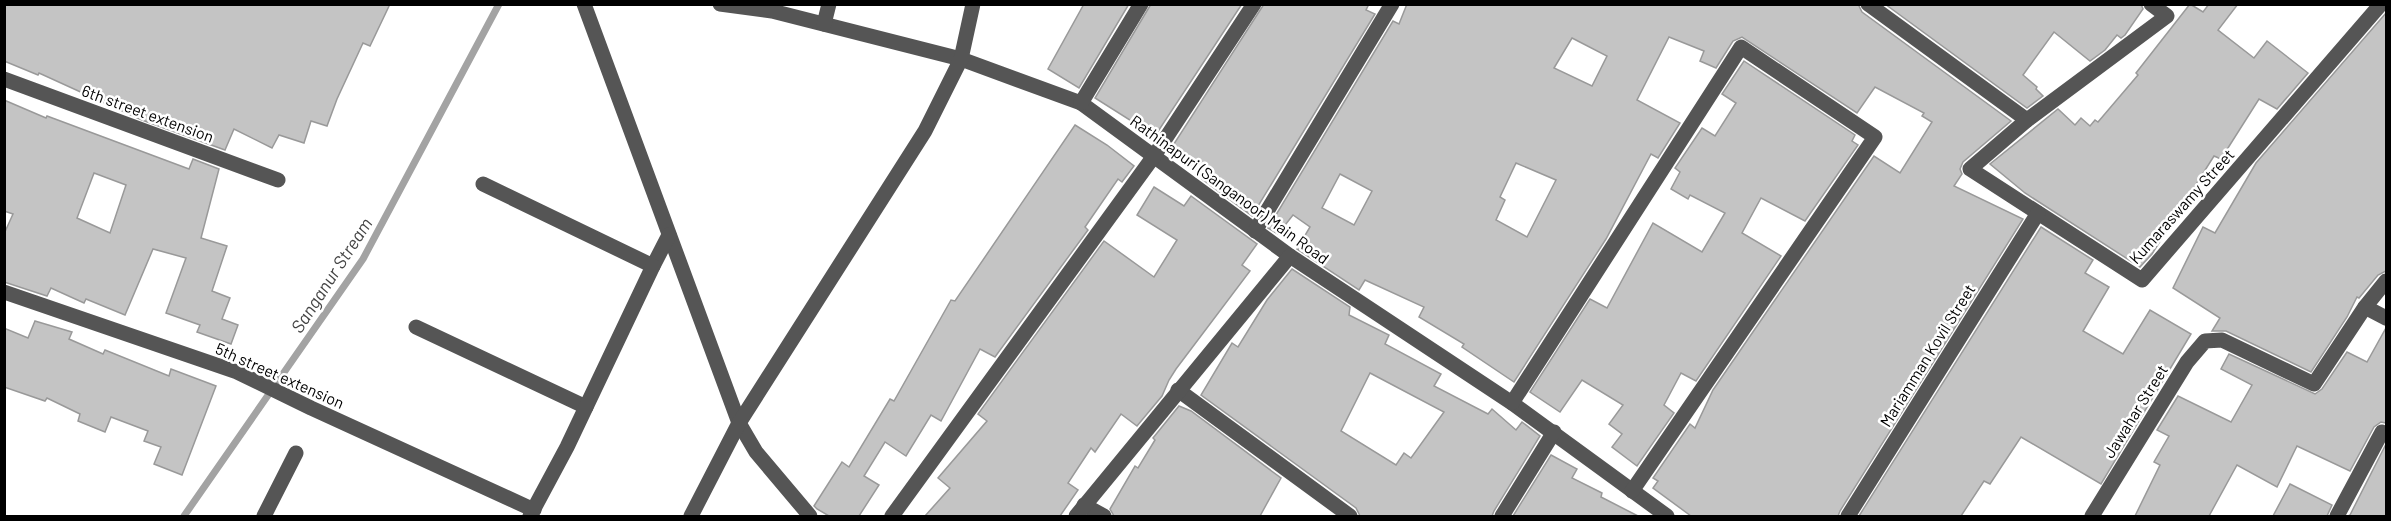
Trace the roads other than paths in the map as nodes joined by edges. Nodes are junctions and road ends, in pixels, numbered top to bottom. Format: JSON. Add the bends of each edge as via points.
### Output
{"nodes":[{"id":1,"x":584,"y":4,"type":"edge"},
{"id":2,"x":720,"y":4,"type":"edge"},
{"id":3,"x":829,"y":4,"type":"edge"},
{"id":4,"x":974,"y":4,"type":"edge"},
{"id":5,"x":1141,"y":4,"type":"edge"},
{"id":6,"x":1254,"y":4,"type":"edge"},
{"id":7,"x":1392,"y":4,"type":"edge"},
{"id":8,"x":1868,"y":4,"type":"edge"},
{"id":9,"x":2151,"y":4,"type":"edge"},
{"id":10,"x":2381,"y":4,"type":"edge"},
{"id":11,"x":824,"y":24,"type":"junction"},
{"id":12,"x":961,"y":59,"type":"junction"},
{"id":13,"x":4,"y":79,"type":"edge"},
{"id":14,"x":1081,"y":103,"type":"junction"},
{"id":15,"x":2027,"y":120,"type":"junction"},
{"id":16,"x":1154,"y":156,"type":"junction"},
{"id":17,"x":278,"y":180,"type":"dead end"},
{"id":18,"x":483,"y":184,"type":"dead end"},
{"id":19,"x":2038,"y":213,"type":"junction"},
{"id":20,"x":1256,"y":231,"type":"junction"},
{"id":21,"x":669,"y":235,"type":"junction"},
{"id":22,"x":1290,"y":256,"type":"junction"},
{"id":23,"x":653,"y":266,"type":"junction"},
{"id":24,"x":2386,"y":281,"type":"edge"},
{"id":25,"x":4,"y":292,"type":"edge"},
{"id":26,"x":2365,"y":307,"type":"junction"},
{"id":27,"x":2386,"y":318,"type":"edge"},
{"id":28,"x":416,"y":327,"type":"dead end"},
{"id":29,"x":1178,"y":390,"type":"junction"},
{"id":30,"x":1512,"y":403,"type":"junction"},
{"id":31,"x":586,"y":407,"type":"junction"},
{"id":32,"x":739,"y":423,"type":"junction"},
{"id":33,"x":1554,"y":432,"type":"junction"},
{"id":34,"x":2382,"y":432,"type":"dead end"},
{"id":35,"x":296,"y":453,"type":"dead end"},
{"id":36,"x":1632,"y":491,"type":"junction"},
{"id":37,"x":1080,"y":511,"type":"edge"},
{"id":38,"x":532,"y":513,"type":"edge"},
{"id":39,"x":264,"y":516,"type":"edge"},
{"id":40,"x":691,"y":516,"type":"edge"},
{"id":41,"x":810,"y":516,"type":"edge"},
{"id":42,"x":892,"y":516,"type":"edge"},
{"id":43,"x":1104,"y":516,"type":"edge"},
{"id":44,"x":1350,"y":516,"type":"edge"},
{"id":45,"x":1502,"y":516,"type":"edge"},
{"id":46,"x":1667,"y":516,"type":"edge"},
{"id":47,"x":1848,"y":516,"type":"edge"},
{"id":48,"x":2092,"y":516,"type":"edge"},
{"id":49,"x":2337,"y":516,"type":"edge"}],
"edges":[{"from":1,"to":21,"type":"street"},
{"from":2,"to":11,"type":"street","name":"Rathinapuri (Sanganoor) Main Road"},
{"from":3,"to":11,"type":"street"},
{"from":4,"to":12,"type":"street"},
{"from":5,"to":14,"type":"street"},
{"from":6,"to":16,"type":"street"},
{"from":7,"to":20,"type":"street"},
{"from":8,"to":15,"type":"street"},
{"from":9,"to":15,"type":"street","via":[[2167,16]]},
{"from":10,"to":19,"type":"street","name":"Kumaraswamy Street","via":[[2142,280]]},
{"from":11,"to":12,"type":"street","name":"Rathinapuri (Sanganoor) Main Road"},
{"from":12,"to":14,"type":"street","name":"Rathinapuri (Sanganoor) Main Road"},
{"from":12,"to":32,"type":"street","via":[[924,131]]},
{"from":13,"to":17,"type":"street","name":"6th street extension"},
{"from":14,"to":16,"type":"street","name":"Rathinapuri (Sanganoor) Main Road"},
{"from":15,"to":19,"type":"street","name":"Kumaraswamy Street","via":[[1970,169]]},
{"from":16,"to":20,"type":"street","name":"Rathinapuri (Sanganoor) Main Road"},
{"from":16,"to":42,"type":"street"},
{"from":18,"to":23,"type":"street"},
{"from":19,"to":47,"type":"street","name":"Mariamman Kovil Street"},
{"from":20,"to":22,"type":"street","name":"Rathinapuri (Sanganoor) Main Road"},
{"from":21,"to":23,"type":"street"},
{"from":21,"to":32,"type":"street"},
{"from":22,"to":29,"type":"street"},
{"from":22,"to":30,"type":"street","name":"Rathinapuri (Sanganoor) Main Road"},
{"from":23,"to":31,"type":"street"},
{"from":24,"to":26,"type":"street"},
{"from":25,"to":38,"type":"street","name":"5th street extension","via":[[245,375]]},
{"from":26,"to":27,"type":"street"},
{"from":26,"to":48,"type":"street","name":"Jawahar Street","via":[[2314,384],[2222,340],[2205,341],[2187,362]]},
{"from":28,"to":31,"type":"street"},
{"from":29,"to":37,"type":"street"},
{"from":29,"to":44,"type":"street"},
{"from":30,"to":33,"type":"street","name":"Rathinapuri (Sanganoor) Main Road"},
{"from":30,"to":36,"type":"street","via":[[1741,47],[1875,136]]},
{"from":31,"to":38,"type":"street"},
{"from":32,"to":40,"type":"street"},
{"from":32,"to":41,"type":"street","via":[[756,452]]},
{"from":33,"to":36,"type":"street","name":"Rathinapuri (Sanganoor) Main Road"},
{"from":33,"to":45,"type":"street"},
{"from":34,"to":49,"type":"street"},
{"from":35,"to":39,"type":"street"},
{"from":36,"to":46,"type":"street","name":"Rathinapuri (Sanganoor) Main Road"},
{"from":37,"to":43,"type":"street"}]}
